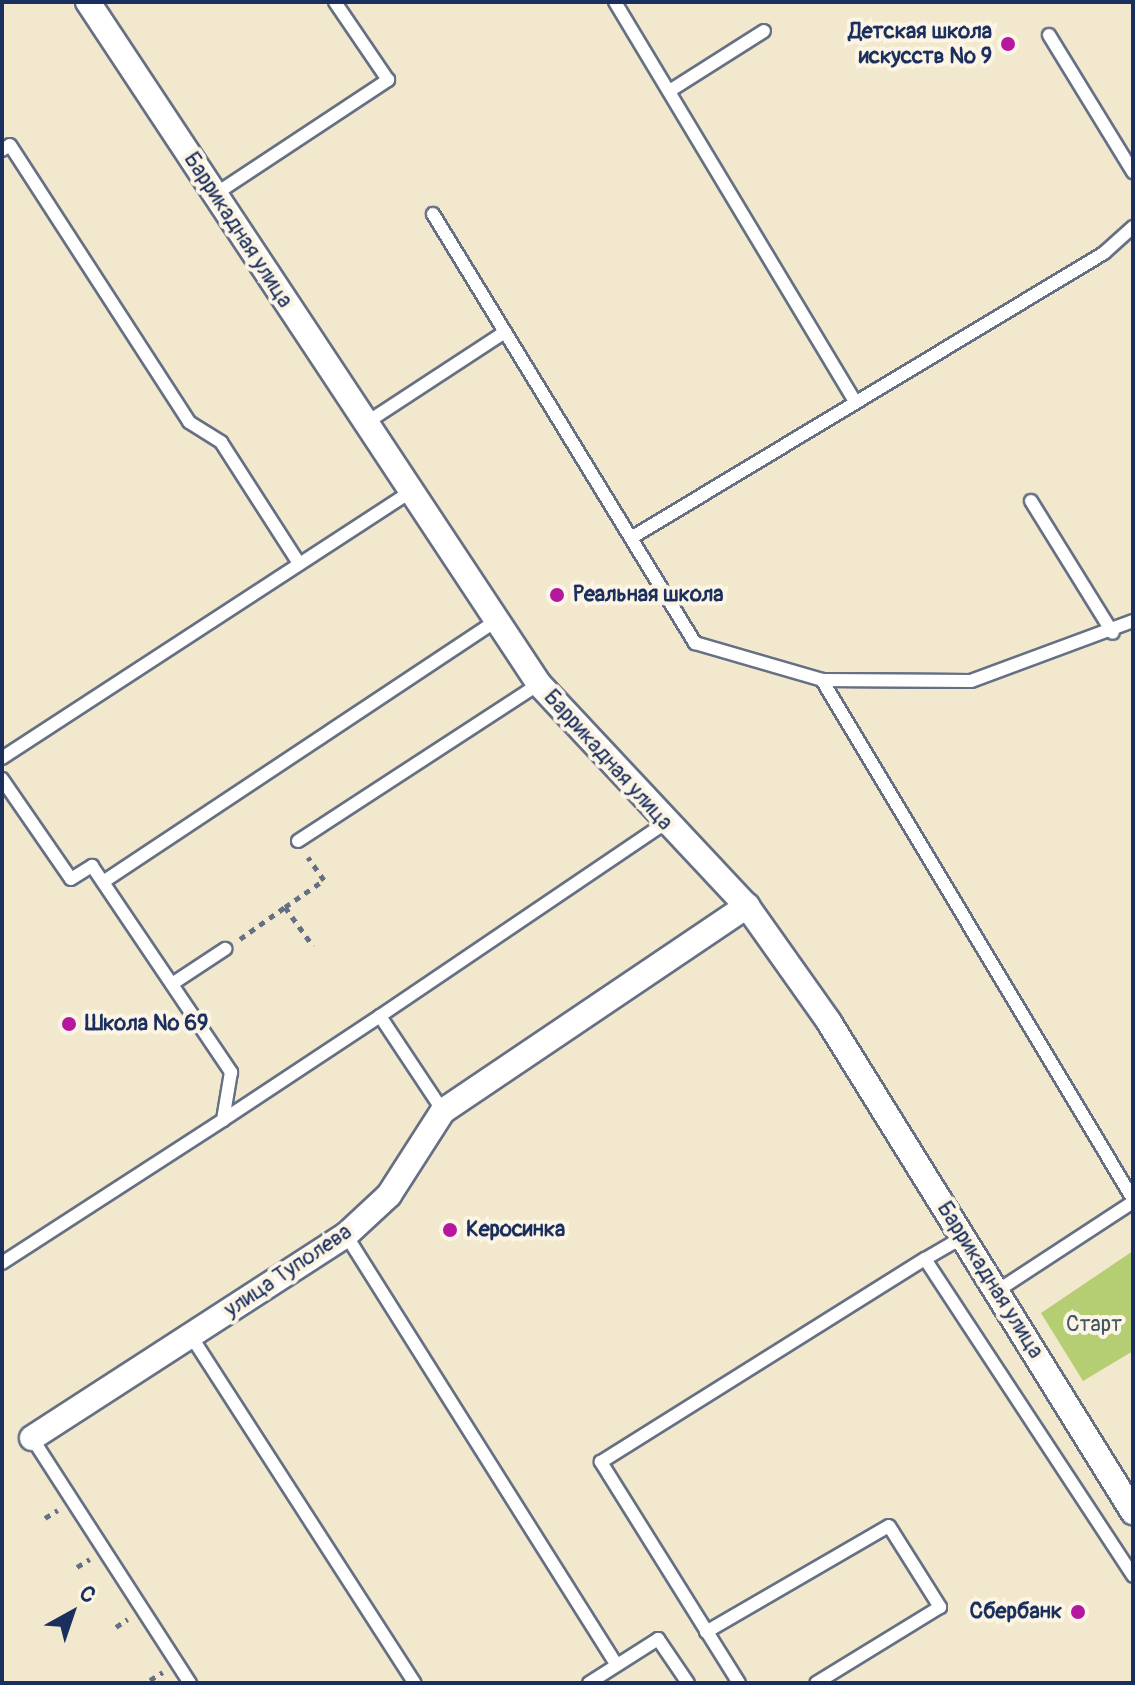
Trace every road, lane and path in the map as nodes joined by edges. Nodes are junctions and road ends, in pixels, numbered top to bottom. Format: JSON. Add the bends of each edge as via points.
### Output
{"nodes":[{"id":1,"x":88,"y":2,"type":"edge"},
{"id":2,"x":335,"y":2,"type":"edge"},
{"id":3,"x":615,"y":2,"type":"edge"},
{"id":4,"x":764,"y":31,"type":"dead end"},
{"id":5,"x":1049,"y":35,"type":"dead end"},
{"id":6,"x":671,"y":90,"type":"junction"},
{"id":7,"x":2,"y":150,"type":"edge"},
{"id":8,"x":1133,"y":172,"type":"edge"},
{"id":9,"x":214,"y":195,"type":"junction"},
{"id":10,"x":433,"y":214,"type":"dead end"},
{"id":11,"x":1133,"y":227,"type":"edge"},
{"id":12,"x":505,"y":332,"type":"junction"},
{"id":13,"x":854,"y":399,"type":"junction"},
{"id":14,"x":366,"y":423,"type":"junction"},
{"id":15,"x":412,"y":491,"type":"junction"},
{"id":16,"x":1031,"y":501,"type":"dead end"},
{"id":17,"x":631,"y":538,"type":"junction"},
{"id":18,"x":298,"y":562,"type":"junction"},
{"id":19,"x":496,"y":621,"type":"junction"},
{"id":20,"x":1133,"y":621,"type":"edge"},
{"id":21,"x":1113,"y":633,"type":"junction"},
{"id":22,"x":822,"y":680,"type":"junction"},
{"id":23,"x":539,"y":684,"type":"junction"},
{"id":24,"x":2,"y":758,"type":"edge"},
{"id":25,"x":2,"y":779,"type":"edge"},
{"id":26,"x":665,"y":823,"type":"junction"},
{"id":27,"x":298,"y":841,"type":"joint"},
{"id":28,"x":103,"y":882,"type":"junction"},
{"id":29,"x":747,"y":906,"type":"junction"},
{"id":30,"x":285,"y":907,"type":"junction"},
{"id":31,"x":313,"y":946,"type":"dead end"},
{"id":32,"x":225,"y":949,"type":"joint"},
{"id":33,"x":172,"y":984,"type":"junction"},
{"id":34,"x":380,"y":1016,"type":"junction"},
{"id":35,"x":443,"y":1111,"type":"junction"},
{"id":36,"x":223,"y":1120,"type":"junction"},
{"id":37,"x":1133,"y":1201,"type":"edge"},
{"id":38,"x":346,"y":1235,"type":"junction"},
{"id":39,"x":963,"y":1237,"type":"junction"},
{"id":40,"x":925,"y":1259,"type":"junction"},
{"id":41,"x":2,"y":1263,"type":"edge"},
{"id":42,"x":997,"y":1291,"type":"junction"},
{"id":43,"x":191,"y":1336,"type":"junction"},
{"id":44,"x":32,"y":1438,"type":"joint"},
{"id":45,"x":1133,"y":1512,"type":"edge"},
{"id":46,"x":1133,"y":1576,"type":"edge"},
{"id":47,"x":706,"y":1632,"type":"junction"},
{"id":48,"x":616,"y":1664,"type":"junction"},
{"id":49,"x":190,"y":1683,"type":"edge"},
{"id":50,"x":415,"y":1683,"type":"edge"},
{"id":51,"x":589,"y":1683,"type":"edge"},
{"id":52,"x":688,"y":1683,"type":"edge"},
{"id":53,"x":739,"y":1683,"type":"edge"},
{"id":54,"x":816,"y":1683,"type":"edge"}],
"edges":[{"from":1,"to":9,"type":"street","name":"Баррикадная улица"},
{"from":2,"to":9,"type":"lane","via":[[388,80]]},
{"from":3,"to":6,"type":"lane"},
{"from":4,"to":6,"type":"lane"},
{"from":5,"to":8,"type":"lane"},
{"from":6,"to":13,"type":"lane"},
{"from":7,"to":18,"type":"lane","via":[[10,145],[189,422],[221,442]]},
{"from":9,"to":14,"type":"street","name":"Баррикадная улица"},
{"from":10,"to":12,"type":"lane"},
{"from":11,"to":13,"type":"lane","via":[[1094,259]]},
{"from":12,"to":14,"type":"lane"},
{"from":12,"to":17,"type":"lane"},
{"from":13,"to":17,"type":"lane"},
{"from":14,"to":15,"type":"street","name":"Баррикадная улица"},
{"from":15,"to":18,"type":"lane"},
{"from":15,"to":19,"type":"street","name":"Баррикадная улица"},
{"from":16,"to":21,"type":"lane"},
{"from":17,"to":22,"type":"lane","via":[[695,643]]},
{"from":18,"to":24,"type":"lane"},
{"from":19,"to":23,"type":"street","name":"Баррикадная улица"},
{"from":19,"to":28,"type":"lane"},
{"from":20,"to":21,"type":"lane"},
{"from":21,"to":22,"type":"lane","via":[[971,681]]},
{"from":22,"to":37,"type":"lane"},
{"from":23,"to":26,"type":"street","name":"Баррикадная улица"},
{"from":23,"to":27,"type":"lane"},
{"from":25,"to":28,"type":"lane","via":[[71,879],[92,866]]},
{"from":26,"to":29,"type":"street","name":"Баррикадная улица"},
{"from":26,"to":34,"type":"lane"},
{"from":27,"to":30,"type":"path","via":[[324,880]]},
{"from":28,"to":33,"type":"lane"},
{"from":29,"to":35,"type":"street","name":"улица Туполева"},
{"from":29,"to":39,"type":"street","name":"Баррикадная улица","via":[[829,1022]]},
{"from":30,"to":31,"type":"path"},
{"from":30,"to":32,"type":"path"},
{"from":32,"to":33,"type":"lane"},
{"from":33,"to":36,"type":"lane","via":[[231,1072]]},
{"from":34,"to":35,"type":"lane"},
{"from":34,"to":36,"type":"lane"},
{"from":35,"to":38,"type":"street","name":"улица Туполева","via":[[389,1195]]},
{"from":36,"to":41,"type":"lane"},
{"from":37,"to":42,"type":"lane"},
{"from":38,"to":43,"type":"street","name":"улица Туполева"},
{"from":38,"to":48,"type":"lane"},
{"from":39,"to":40,"type":"lane"},
{"from":39,"to":42,"type":"street","name":"Баррикадная улица"},
{"from":40,"to":46,"type":"lane"},
{"from":40,"to":47,"type":"lane","via":[[601,1462]]},
{"from":42,"to":45,"type":"street","name":"Баррикадная улица"},
{"from":43,"to":44,"type":"street","name":"улица Туполева"},
{"from":43,"to":50,"type":"lane"},
{"from":44,"to":49,"type":"lane"},
{"from":47,"to":53,"type":"lane"},
{"from":47,"to":54,"type":"lane","via":[[889,1526],[940,1607]]},
{"from":48,"to":51,"type":"lane"},
{"from":48,"to":52,"type":"lane","via":[[658,1639]]}]}
